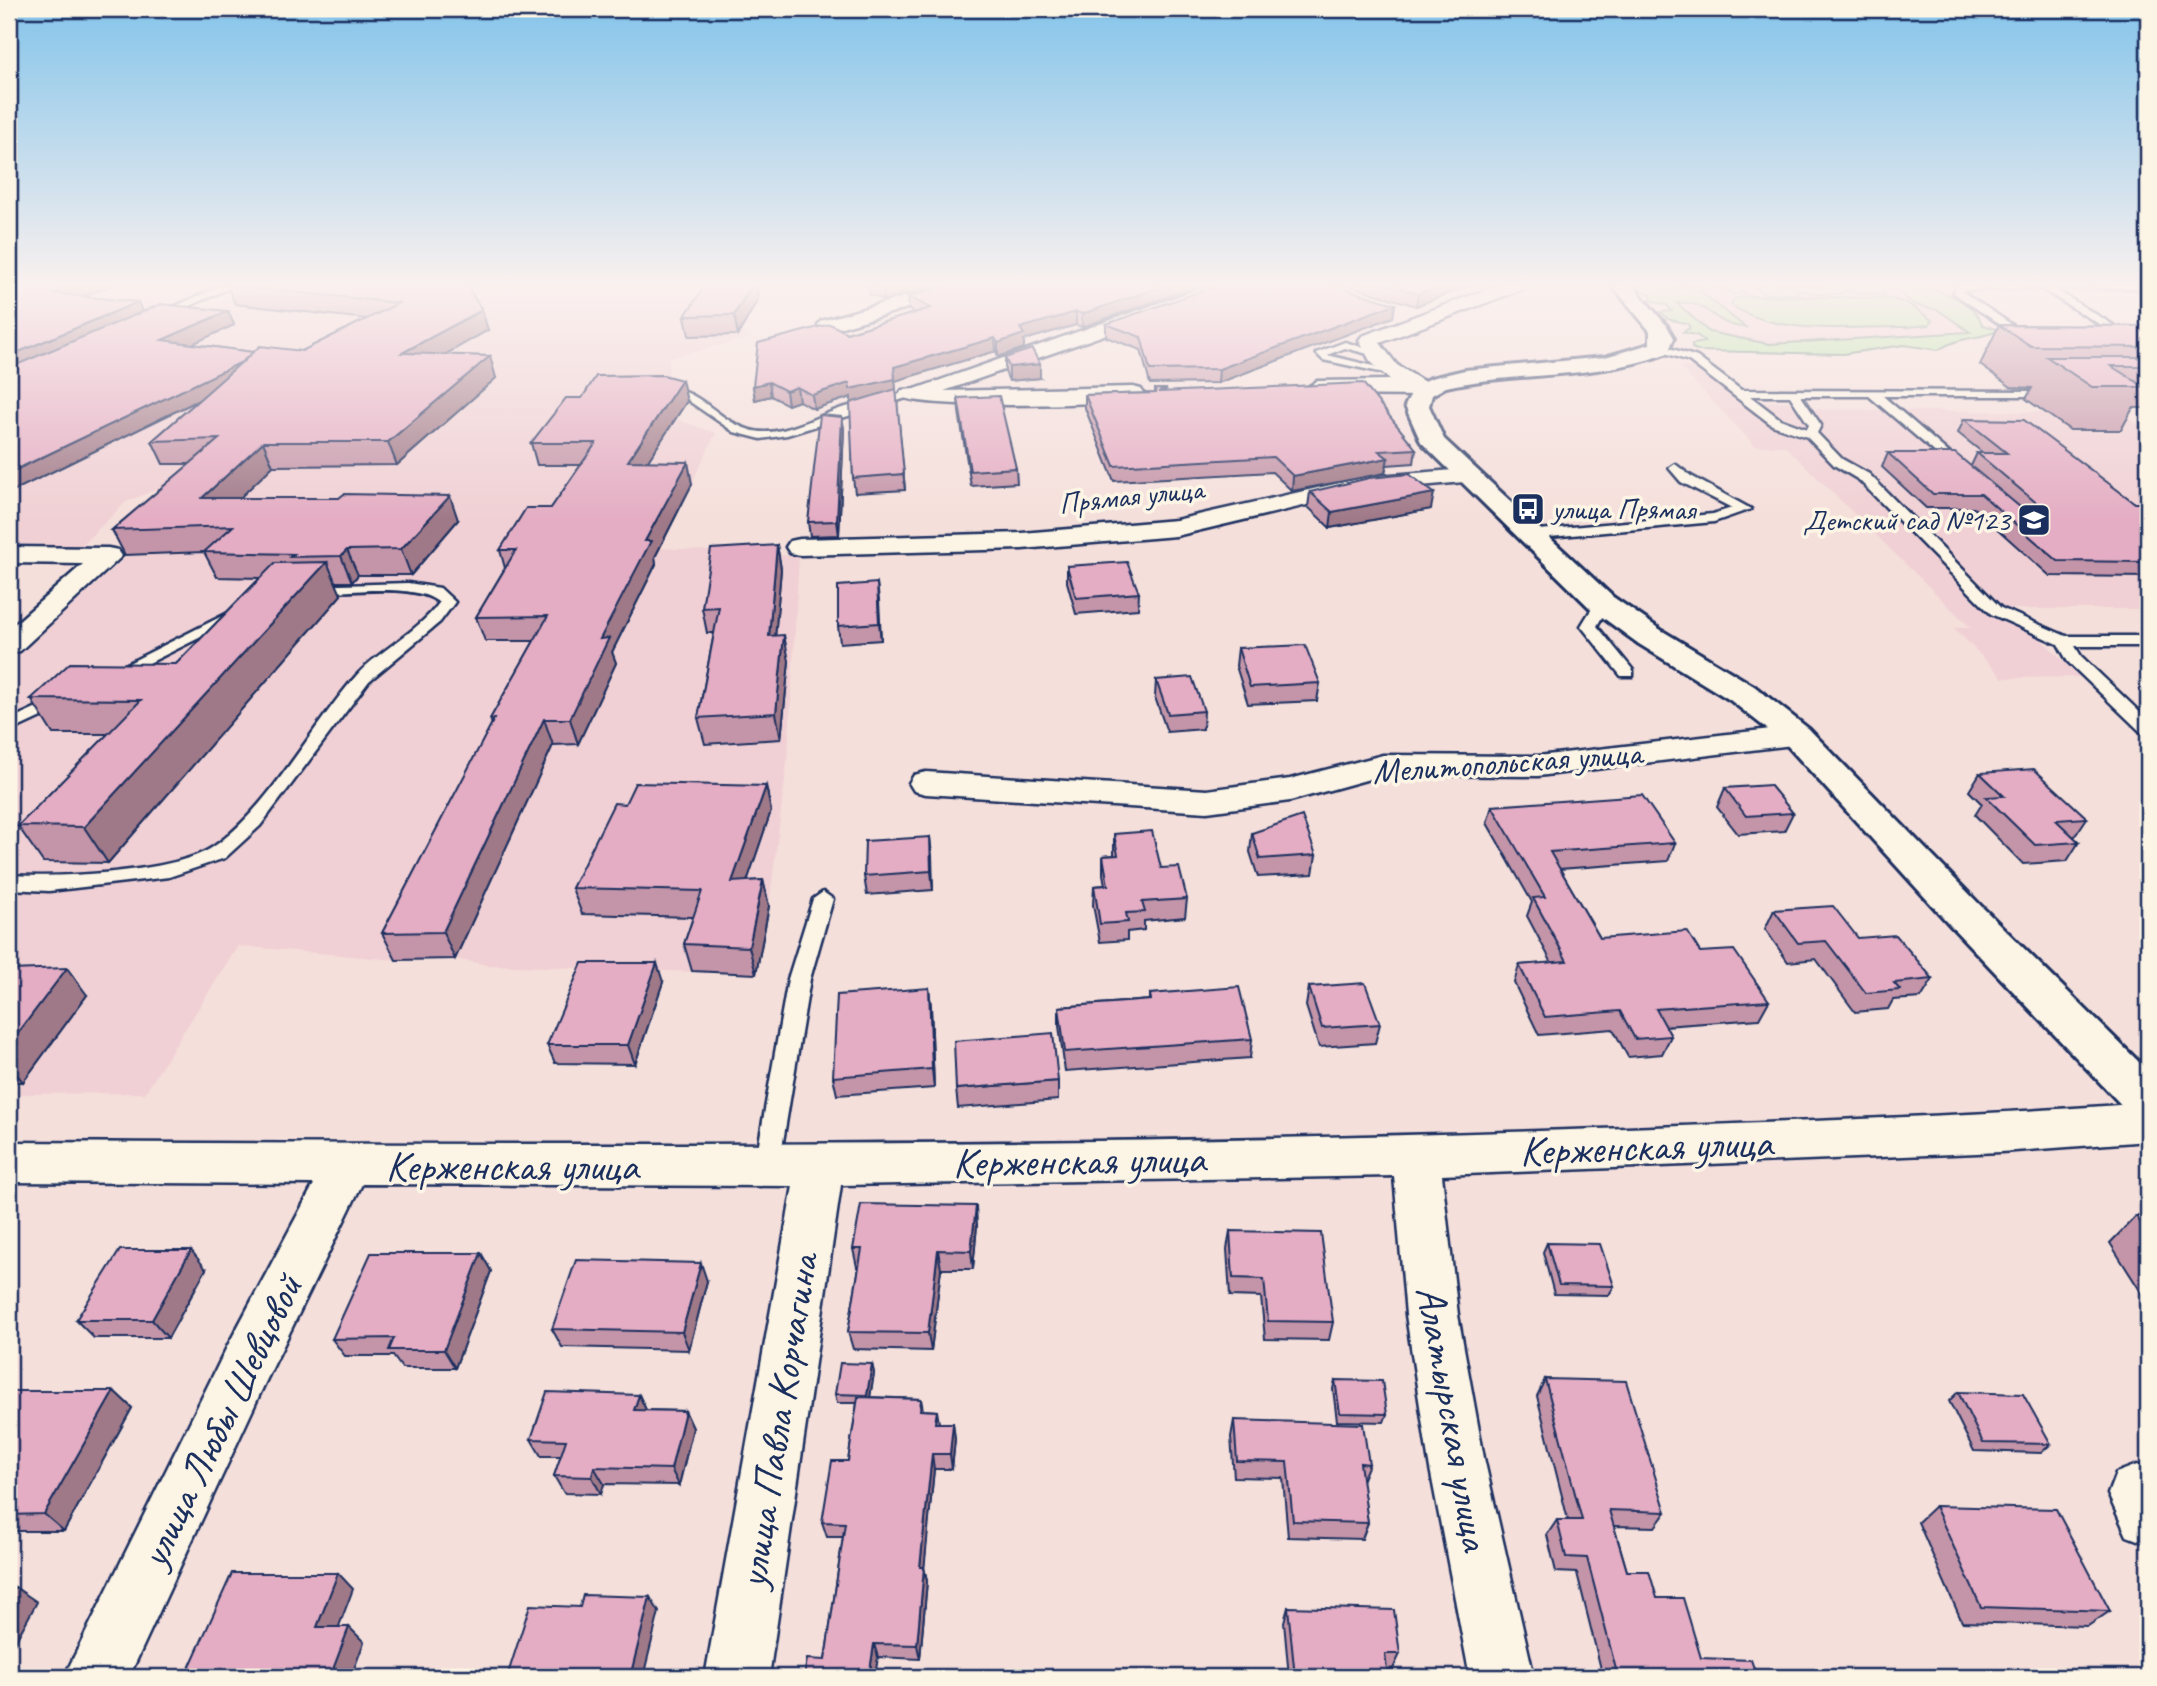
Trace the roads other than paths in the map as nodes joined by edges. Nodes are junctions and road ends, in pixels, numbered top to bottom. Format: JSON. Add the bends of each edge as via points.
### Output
{"nodes":[{"id":1,"x":1000,"y":362,"type":"edge"},
{"id":2,"x":1345,"y":362,"type":"edge"},
{"id":3,"x":1381,"y":362,"type":"edge"},
{"id":4,"x":1630,"y":362,"type":"edge"},
{"id":5,"x":1697,"y":362,"type":"edge"},
{"id":6,"x":1389,"y":371,"type":"junction"},
{"id":7,"x":642,"y":389,"type":"edge"},
{"id":8,"x":1302,"y":389,"type":"edge"},
{"id":9,"x":1423,"y":391,"type":"junction"},
{"id":10,"x":1153,"y":393,"type":"edge"},
{"id":11,"x":1738,"y":393,"type":"junction"},
{"id":12,"x":1793,"y":393,"type":"junction"},
{"id":13,"x":1872,"y":393,"type":"junction"},
{"id":14,"x":2066,"y":393,"type":"edge"},
{"id":15,"x":910,"y":395,"type":"junction"},
{"id":16,"x":1811,"y":434,"type":"junction"},
{"id":17,"x":1675,"y":468,"type":"dead end"},
{"id":18,"x":1964,"y":473,"type":"edge"},
{"id":19,"x":1466,"y":476,"type":"junction"},
{"id":20,"x":1528,"y":535,"type":"junction"},
{"id":21,"x":800,"y":547,"type":"dead end"},
{"id":22,"x":9,"y":555,"type":"edge"},
{"id":23,"x":299,"y":589,"type":"edge"},
{"id":24,"x":1602,"y":604,"type":"junction"},
{"id":25,"x":249,"y":607,"type":"edge"},
{"id":26,"x":2064,"y":641,"type":"junction"},
{"id":27,"x":2148,"y":641,"type":"edge"},
{"id":28,"x":9,"y":645,"type":"edge"},
{"id":29,"x":1627,"y":673,"type":"dead end"},
{"id":30,"x":105,"y":679,"type":"edge"},
{"id":31,"x":81,"y":691,"type":"edge"},
{"id":32,"x":9,"y":727,"type":"edge"},
{"id":33,"x":2148,"y":729,"type":"edge"},
{"id":34,"x":1797,"y":736,"type":"junction"},
{"id":35,"x":926,"y":783,"type":"dead end"},
{"id":36,"x":9,"y":882,"type":"edge"},
{"id":37,"x":823,"y":899,"type":"dead end"},
{"id":38,"x":2148,"y":1101,"type":"edge"},
{"id":39,"x":2148,"y":1122,"type":"edge"},
{"id":40,"x":1416,"y":1156,"type":"junction"},
{"id":41,"x":9,"y":1162,"type":"edge"},
{"id":42,"x":348,"y":1166,"type":"junction"},
{"id":43,"x":793,"y":1166,"type":"junction"},
{"id":44,"x":96,"y":1677,"type":"edge"},
{"id":45,"x":737,"y":1677,"type":"edge"},
{"id":46,"x":1503,"y":1677,"type":"edge"}],
"edges":[{"from":1,"to":15,"type":"street"},
{"from":2,"to":6,"type":"lane"},
{"from":3,"to":6,"type":"street"},
{"from":4,"to":9,"type":"street","via":[[1471,377],[1437,383]]},
{"from":5,"to":11,"type":"lane"},
{"from":6,"to":9,"type":"street"},
{"from":7,"to":15,"type":"lane","via":[[686,393],[746,433],[760,435]]},
{"from":8,"to":9,"type":"street"},
{"from":9,"to":19,"type":"street","via":[[1417,406],[1421,420],[1433,442]]},
{"from":10,"to":15,"type":"street","via":[[966,399]]},
{"from":11,"to":12,"type":"lane"},
{"from":11,"to":16,"type":"lane","via":[[1776,422]]},
{"from":12,"to":13,"type":"lane"},
{"from":12,"to":16,"type":"lane","via":[[1815,425]]},
{"from":13,"to":14,"type":"lane"},
{"from":13,"to":18,"type":"lane"},
{"from":16,"to":26,"type":"lane","via":[[1838,462],[1864,477],[1996,611]]},
{"from":17,"to":20,"type":"lane","via":[[1686,479],[1744,509],[1690,521]]},
{"from":19,"to":20,"type":"street"},
{"from":19,"to":21,"type":"street","name":"Прямая улица","via":[[1366,484],[1176,528],[1022,541]]},
{"from":20,"to":24,"type":"street"},
{"from":22,"to":28,"type":"street","via":[[108,556]]},
{"from":23,"to":36,"type":"lane","via":[[408,587],[435,592],[447,602],[435,619],[363,678],[253,822],[218,853],[169,870],[50,884]]},
{"from":24,"to":29,"type":"lane","via":[[1588,626]]},
{"from":24,"to":34,"type":"street","via":[[1742,693]]},
{"from":25,"to":30,"type":"lane"},
{"from":26,"to":27,"type":"lane"},
{"from":26,"to":33,"type":"lane","via":[[2074,659]]},
{"from":31,"to":32,"type":"lane"},
{"from":34,"to":35,"type":"street","name":"Мелитопольская улица","via":[[1538,766],[1383,765],[1290,790],[1207,801]]},
{"from":34,"to":38,"type":"street"},
{"from":37,"to":43,"type":"lane","via":[[799,979]]},
{"from":39,"to":40,"type":"street","name":"Керженская улица","via":[[2001,1133]]},
{"from":40,"to":43,"type":"street","name":"Керженская улица"},
{"from":40,"to":46,"type":"street","name":"Алатырская улица","via":[[1432,1315],[1456,1458]]},
{"from":41,"to":42,"type":"street","name":"Керженская улица"},
{"from":42,"to":43,"type":"street","name":"Керженская улица"},
{"from":42,"to":44,"type":"street","name":"улица Любы Шевцовой"},
{"from":43,"to":45,"type":"street","name":"улица Павла Корчагина"}]}
